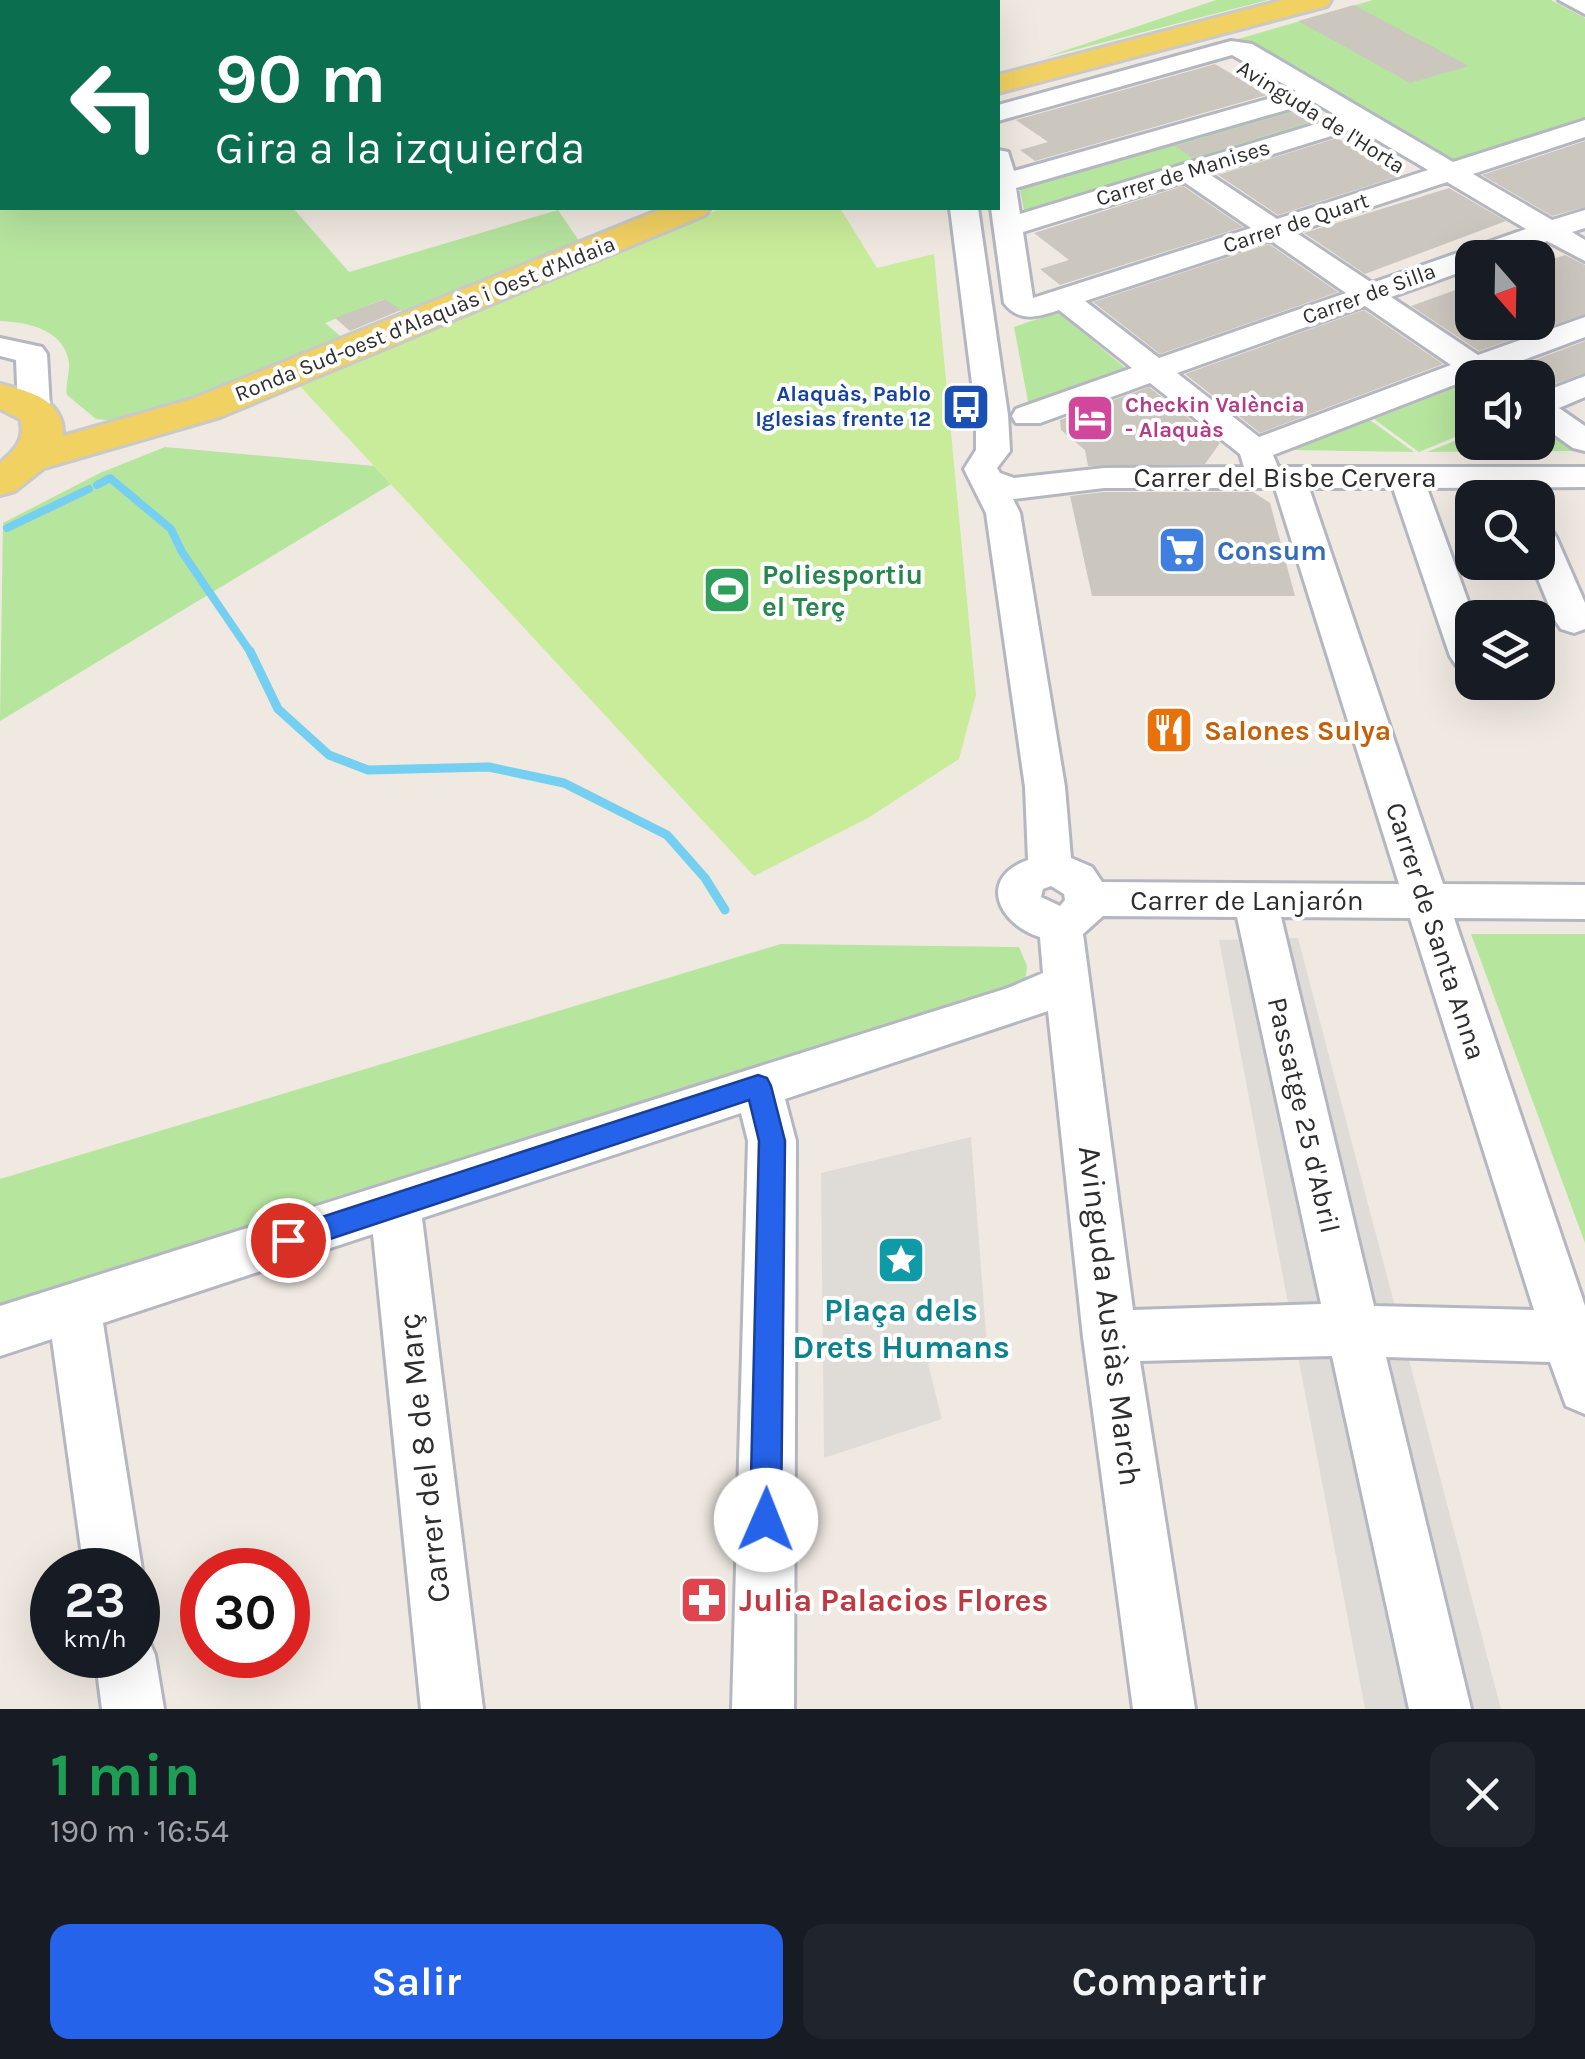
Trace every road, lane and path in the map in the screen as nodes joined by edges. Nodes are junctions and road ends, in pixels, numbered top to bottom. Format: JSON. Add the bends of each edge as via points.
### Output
{"nodes":[{"id":1,"x":1318,"y":0,"type":"edge"},
{"id":2,"x":1571,"y":0,"type":"edge"},
{"id":3,"x":1585,"y":7,"type":"edge"},
{"id":4,"x":1000,"y":68,"type":"edge"},
{"id":5,"x":1066,"y":80,"type":"junction"},
{"id":6,"x":1000,"y":84,"type":"edge"},
{"id":7,"x":1304,"y":97,"type":"junction"},
{"id":8,"x":1097,"y":109,"type":"dead end"},
{"id":9,"x":1000,"y":112,"type":"edge"},
{"id":10,"x":1347,"y":122,"type":"junction"},
{"id":11,"x":1123,"y":126,"type":"dead end"},
{"id":12,"x":1585,"y":128,"type":"edge"},
{"id":13,"x":1146,"y":142,"type":"junction"},
{"id":14,"x":1000,"y":170,"type":"edge"},
{"id":15,"x":1188,"y":172,"type":"junction"},
{"id":16,"x":1436,"y":176,"type":"junction"},
{"id":17,"x":688,"y":210,"type":"edge"},
{"id":18,"x":964,"y":210,"type":"edge"},
{"id":19,"x":1585,"y":218,"type":"edge"},
{"id":20,"x":1008,"y":228,"type":"junction"},
{"id":21,"x":1273,"y":230,"type":"junction"},
{"id":22,"x":1535,"y":235,"type":"junction"},
{"id":23,"x":1585,"y":252,"type":"edge"},
{"id":24,"x":1585,"y":276,"type":"edge"},
{"id":25,"x":1368,"y":294,"type":"junction"},
{"id":26,"x":1064,"y":299,"type":"junction"},
{"id":27,"x":1585,"y":326,"type":"edge"},
{"id":28,"x":0,"y":347,"type":"edge"},
{"id":29,"x":1465,"y":360,"type":"edge"},
{"id":30,"x":1510,"y":360,"type":"edge"},
{"id":31,"x":1146,"y":373,"type":"junction"},
{"id":32,"x":1455,"y":383,"type":"edge"},
{"id":33,"x":1585,"y":386,"type":"edge"},
{"id":34,"x":1555,"y":399,"type":"edge"},
{"id":35,"x":1028,"y":416,"type":"dead end"},
{"id":36,"x":21,"y":418,"type":"edge"},
{"id":37,"x":1555,"y":419,"type":"edge"},
{"id":38,"x":1585,"y":441,"type":"edge"},
{"id":39,"x":1259,"y":458,"type":"junction"},
{"id":40,"x":1007,"y":467,"type":"junction"},
{"id":41,"x":1406,"y":476,"type":"junction"},
{"id":42,"x":1585,"y":477,"type":"edge"},
{"id":43,"x":1455,"y":481,"type":"edge"},
{"id":44,"x":1555,"y":481,"type":"edge"},
{"id":45,"x":1555,"y":576,"type":"edge"},
{"id":46,"x":1455,"y":616,"type":"edge"},
{"id":47,"x":1574,"y":620,"type":"dead end"},
{"id":48,"x":1255,"y":900,"type":"junction"},
{"id":49,"x":1426,"y":901,"type":"junction"},
{"id":50,"x":1585,"y":902,"type":"edge"},
{"id":51,"x":1074,"y":911,"type":"junction"},
{"id":52,"x":1068,"y":982,"type":"junction"},
{"id":53,"x":758,"y":1086,"type":"junction"},
{"id":54,"x":395,"y":1206,"type":"junction"},
{"id":55,"x":74,"y":1308,"type":"junction"},
{"id":56,"x":0,"y":1331,"type":"edge"},
{"id":57,"x":1354,"y":1331,"type":"junction"},
{"id":58,"x":1110,"y":1337,"type":"junction"},
{"id":59,"x":1569,"y":1337,"type":"junction"},
{"id":60,"x":1585,"y":1387,"type":"edge"},
{"id":61,"x":110,"y":1548,"type":"edge"},
{"id":62,"x":129,"y":1678,"type":"edge"},
{"id":63,"x":134,"y":1709,"type":"edge"},
{"id":64,"x":452,"y":1709,"type":"edge"},
{"id":65,"x":763,"y":1709,"type":"edge"},
{"id":66,"x":1164,"y":1709,"type":"edge"},
{"id":67,"x":1440,"y":1709,"type":"edge"}],
"edges":[{"from":1,"to":5,"type":"main road"},
{"from":2,"to":3,"type":"street"},
{"from":4,"to":5,"type":"main road"},
{"from":5,"to":6,"type":"main road"},
{"from":5,"to":7,"type":"street","name":"Avinguda de l'Horta","via":[[1216,52]]},
{"from":5,"to":8,"type":"street"},
{"from":5,"to":9,"type":"street"},
{"from":7,"to":10,"type":"street","name":"Avinguda de l'Horta"},
{"from":7,"to":13,"type":"street","name":"Carrer de Manises"},
{"from":10,"to":15,"type":"street","name":"Carrer de Manises"},
{"from":10,"to":16,"type":"street","name":"Avinguda de l'Horta"},
{"from":11,"to":13,"type":"street"},
{"from":12,"to":16,"type":"street","name":"Carrer de Quart"},
{"from":13,"to":14,"type":"street","name":"Carrer de Manises"},
{"from":14,"to":20,"type":"street"},
{"from":15,"to":20,"type":"street","name":"Carrer de Manises"},
{"from":15,"to":21,"type":"street"},
{"from":16,"to":21,"type":"street","name":"Carrer de Quart"},
{"from":16,"to":22,"type":"street","name":"Avinguda de l'Horta"},
{"from":17,"to":36,"type":"main road","name":"Ronda Sud-oest d'Alaquàs i Oest d'Aldaia","via":[[291,376],[154,424]]},
{"from":18,"to":40,"type":"street","via":[[992,415]]},
{"from":19,"to":22,"type":"street","name":"Carrer de Silla"},
{"from":20,"to":26,"type":"street","name":"Carrer de Quart","via":[[1020,306]]},
{"from":21,"to":25,"type":"street"},
{"from":21,"to":26,"type":"street","name":"Carrer de Quart"},
{"from":22,"to":23,"type":"street","name":"Avinguda de l'Horta"},
{"from":22,"to":24,"type":"street","name":"Avinguda de l'Horta"},
{"from":22,"to":25,"type":"street","name":"Carrer de Silla"},
{"from":25,"to":29,"type":"street"},
{"from":25,"to":31,"type":"street","name":"Carrer de Silla"},
{"from":26,"to":31,"type":"street"},
{"from":27,"to":30,"type":"street"},
{"from":28,"to":36,"type":"street","via":[[31,354]]},
{"from":31,"to":35,"type":"street","name":"Carrer de Silla"},
{"from":31,"to":39,"type":"street"},
{"from":32,"to":39,"type":"street"},
{"from":33,"to":34,"type":"street"},
{"from":37,"to":38,"type":"street"},
{"from":39,"to":40,"type":"street","name":"Carrer del Bisbe Cervera","via":[[1104,478]]},
{"from":39,"to":41,"type":"street","name":"Carrer del Bisbe Cervera"},
{"from":39,"to":49,"type":"street","name":"Carrer de Santa Anna"},
{"from":40,"to":51,"type":"street","via":[[1004,532],[1045,787],[1050,868],[1020,882],[1018,897],[1035,918]]},
{"from":41,"to":43,"type":"street","name":"Carrer del Bisbe Cervera"},
{"from":41,"to":46,"type":"street"},
{"from":42,"to":44,"type":"street","name":"Carrer del Bisbe Cervera"},
{"from":45,"to":47,"type":"street"},
{"from":48,"to":49,"type":"street","name":"Carrer de Lanjarón"},
{"from":48,"to":51,"type":"street","name":"Carrer de Lanjarón"},
{"from":48,"to":57,"type":"street","name":"Passatge 25 d'Abril"},
{"from":49,"to":50,"type":"street","name":"Carrer de Lanjarón"},
{"from":49,"to":59,"type":"street","name":"Carrer de Santa Anna"},
{"from":51,"to":52,"type":"street","name":"Avinguda Ausiàs March"},
{"from":52,"to":53,"type":"street"},
{"from":52,"to":58,"type":"street","name":"Avinguda Ausiàs March"},
{"from":53,"to":54,"type":"street"},
{"from":53,"to":65,"type":"street","via":[[772,1141]]},
{"from":54,"to":55,"type":"street"},
{"from":54,"to":64,"type":"street","name":"Carrer del 8 de Març"},
{"from":55,"to":56,"type":"street"},
{"from":55,"to":61,"type":"street"},
{"from":57,"to":58,"type":"street"},
{"from":57,"to":59,"type":"street"},
{"from":57,"to":67,"type":"street","name":"Passatge 25 d'Abril"},
{"from":58,"to":66,"type":"street","name":"Avinguda Ausiàs March"},
{"from":59,"to":60,"type":"street","name":"Carrer de Santa Anna"},
{"from":62,"to":63,"type":"street"}]}
